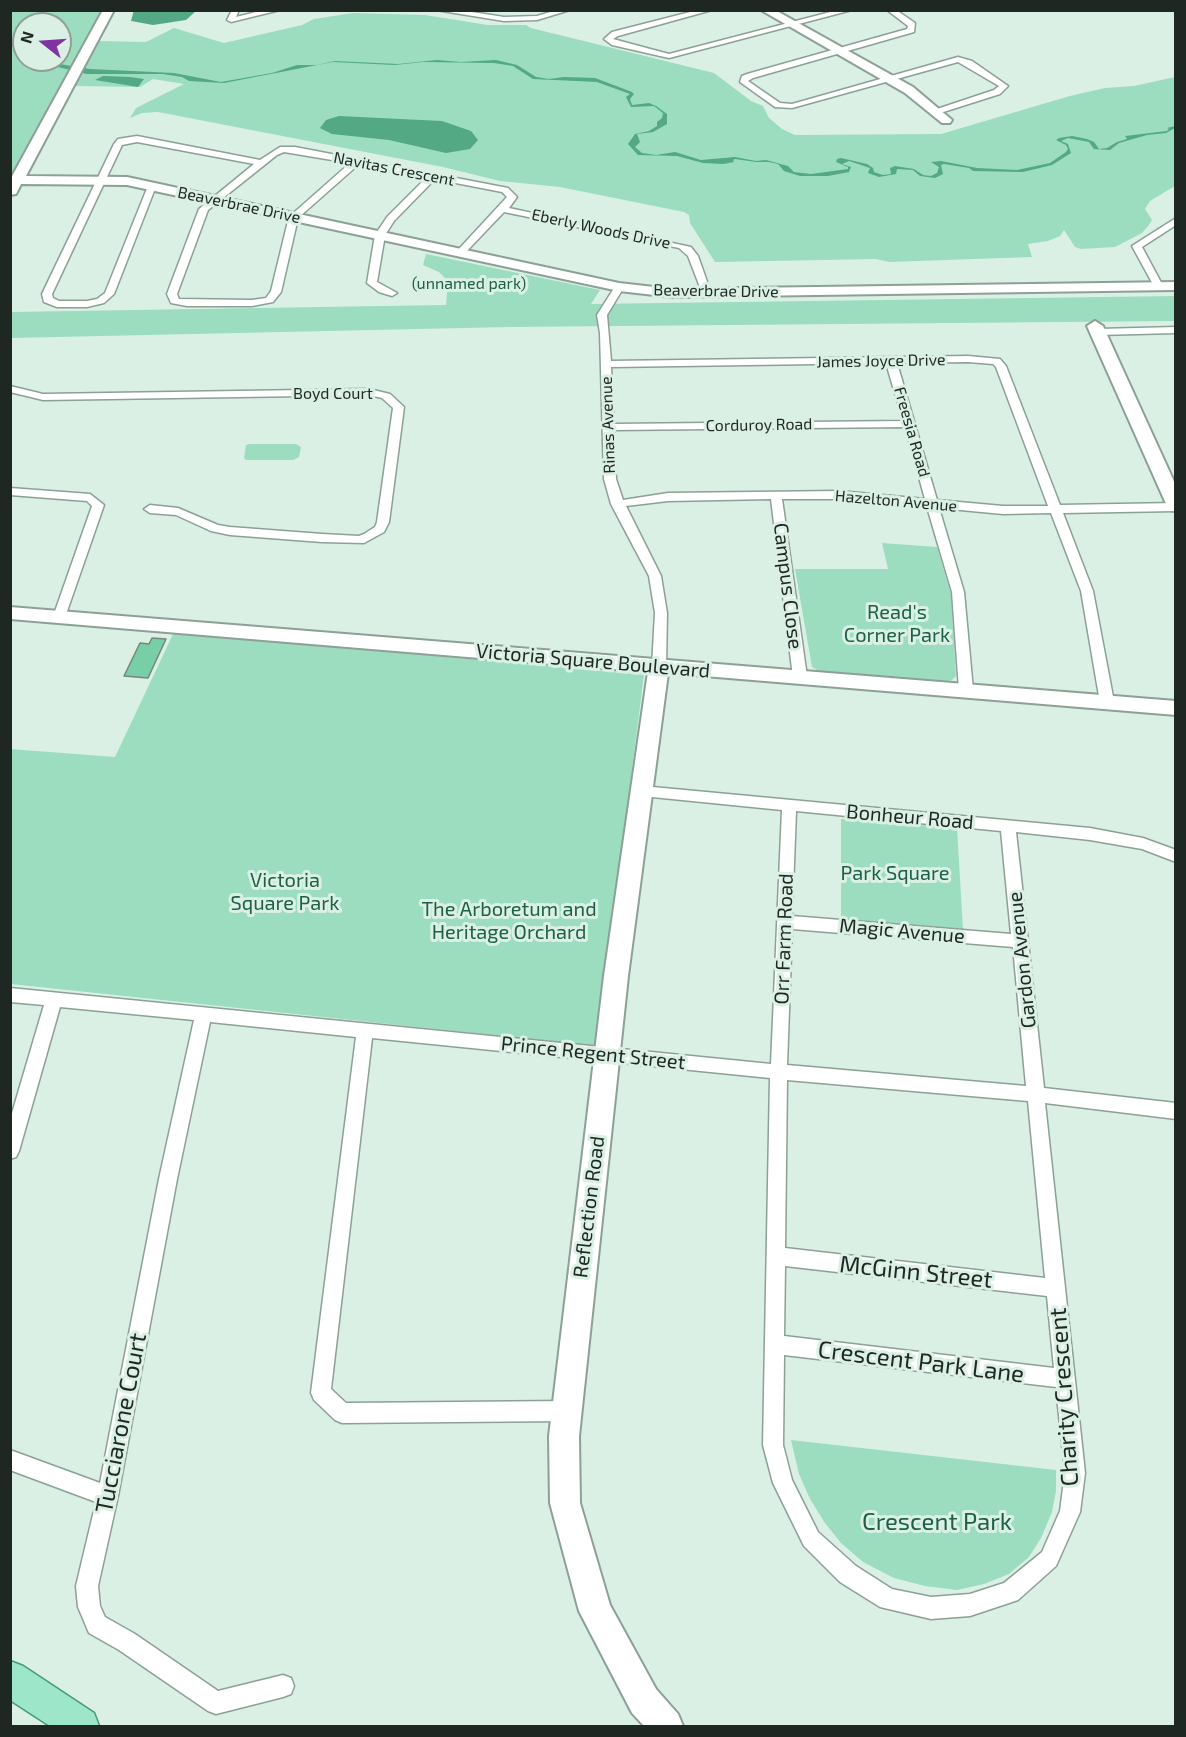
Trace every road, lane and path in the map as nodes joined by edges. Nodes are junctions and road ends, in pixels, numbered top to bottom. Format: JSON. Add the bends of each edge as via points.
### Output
{"nodes":[{"id":1,"x":109,"y":10,"type":"edge"},
{"id":2,"x":236,"y":10,"type":"edge"},
{"id":3,"x":277,"y":10,"type":"edge"},
{"id":4,"x":439,"y":10,"type":"edge"},
{"id":5,"x":567,"y":10,"type":"edge"},
{"id":6,"x":709,"y":10,"type":"edge"},
{"id":7,"x":766,"y":10,"type":"edge"},
{"id":8,"x":890,"y":10,"type":"edge"},
{"id":9,"x":845,"y":11,"type":"edge"},
{"id":10,"x":696,"y":12,"type":"edge"},
{"id":11,"x":512,"y":15,"type":"edge"},
{"id":12,"x":791,"y":25,"type":"junction"},
{"id":13,"x":837,"y":51,"type":"junction"},
{"id":14,"x":889,"y":78,"type":"junction"},
{"id":15,"x":941,"y":116,"type":"joint"},
{"id":16,"x":356,"y":162,"type":"junction"},
{"id":17,"x":261,"y":163,"type":"junction"},
{"id":18,"x":432,"y":177,"type":"junction"},
{"id":19,"x":100,"y":179,"type":"junction"},
{"id":20,"x":14,"y":185,"type":"edge"},
{"id":21,"x":153,"y":186,"type":"junction"},
{"id":22,"x":214,"y":200,"type":"junction"},
{"id":23,"x":502,"y":209,"type":"junction"},
{"id":24,"x":294,"y":217,"type":"junction"},
{"id":25,"x":1176,"y":221,"type":"edge"},
{"id":26,"x":380,"y":235,"type":"junction"},
{"id":27,"x":461,"y":252,"type":"junction"},
{"id":28,"x":620,"y":286,"type":"junction"},
{"id":29,"x":1158,"y":286,"type":"junction"},
{"id":30,"x":1176,"y":286,"type":"edge"},
{"id":31,"x":392,"y":293,"type":"dead end"},
{"id":32,"x":706,"y":293,"type":"junction"},
{"id":33,"x":1096,"y":329,"type":"joint"},
{"id":34,"x":1176,"y":330,"type":"edge"},
{"id":35,"x":891,"y":361,"type":"junction"},
{"id":36,"x":606,"y":364,"type":"junction"},
{"id":37,"x":10,"y":389,"type":"edge"},
{"id":38,"x":909,"y":424,"type":"junction"},
{"id":39,"x":608,"y":427,"type":"junction"},
{"id":40,"x":10,"y":491,"type":"edge"},
{"id":41,"x":776,"y":496,"type":"junction"},
{"id":42,"x":933,"y":503,"type":"junction"},
{"id":43,"x":617,"y":504,"type":"junction"},
{"id":44,"x":1176,"y":507,"type":"edge"},
{"id":45,"x":150,"y":509,"type":"dead end"},
{"id":46,"x":1056,"y":509,"type":"junction"},
{"id":47,"x":10,"y":613,"type":"edge"},
{"id":48,"x":59,"y":617,"type":"junction"},
{"id":49,"x":659,"y":666,"type":"junction"},
{"id":50,"x":800,"y":677,"type":"junction"},
{"id":51,"x":966,"y":690,"type":"junction"},
{"id":52,"x":1107,"y":702,"type":"junction"},
{"id":53,"x":1176,"y":708,"type":"edge"},
{"id":54,"x":642,"y":791,"type":"junction"},
{"id":55,"x":789,"y":806,"type":"junction"},
{"id":56,"x":1008,"y":826,"type":"junction"},
{"id":57,"x":1176,"y":856,"type":"edge"},
{"id":58,"x":785,"y":922,"type":"junction"},
{"id":59,"x":1020,"y":940,"type":"junction"},
{"id":60,"x":10,"y":995,"type":"edge"},
{"id":61,"x":54,"y":999,"type":"junction"},
{"id":62,"x":204,"y":1013,"type":"junction"},
{"id":63,"x":364,"y":1029,"type":"junction"},
{"id":64,"x":607,"y":1054,"type":"junction"},
{"id":65,"x":779,"y":1072,"type":"junction"},
{"id":66,"x":1034,"y":1094,"type":"junction"},
{"id":67,"x":1176,"y":1111,"type":"edge"},
{"id":68,"x":10,"y":1150,"type":"edge"},
{"id":69,"x":776,"y":1256,"type":"junction"},
{"id":70,"x":1056,"y":1288,"type":"junction"},
{"id":71,"x":774,"y":1344,"type":"junction"},
{"id":72,"x":1067,"y":1379,"type":"junction"},
{"id":73,"x":566,"y":1411,"type":"junction"},
{"id":74,"x":10,"y":1460,"type":"edge"},
{"id":75,"x":108,"y":1496,"type":"junction"},
{"id":76,"x":10,"y":1679,"type":"edge"},
{"id":77,"x":283,"y":1686,"type":"dead end"},
{"id":78,"x":81,"y":1726,"type":"edge"},
{"id":79,"x":666,"y":1726,"type":"edge"}],
"edges":[{"from":1,"to":20,"type":"street"},
{"from":2,"to":3,"type":"street","via":[[231,21]]},
{"from":4,"to":11,"type":"street"},
{"from":5,"to":11,"type":"street","via":[[537,18]]},
{"from":6,"to":10,"type":"street"},
{"from":7,"to":12,"type":"street"},
{"from":8,"to":13,"type":"street","via":[[912,25],[911,30]]},
{"from":9,"to":12,"type":"street"},
{"from":10,"to":12,"type":"street","via":[[608,39],[669,56]]},
{"from":12,"to":13,"type":"street"},
{"from":13,"to":14,"type":"street"},
{"from":13,"to":14,"type":"street","via":[[743,80],[778,105],[792,106]]},
{"from":14,"to":15,"type":"street"},
{"from":14,"to":15,"type":"street","via":[[958,59],[1004,86]]},
{"from":16,"to":17,"type":"street","name":"Navitas Crescent","via":[[286,149],[278,150]]},
{"from":16,"to":18,"type":"street","name":"Navitas Crescent"},
{"from":16,"to":24,"type":"street"},
{"from":17,"to":19,"type":"street","via":[[132,139],[118,144]]},
{"from":17,"to":22,"type":"street","name":"Navitas Crescent"},
{"from":18,"to":23,"type":"street","name":"Navitas Crescent","via":[[505,190],[512,197]]},
{"from":18,"to":26,"type":"street","via":[[390,219]]},
{"from":19,"to":20,"type":"street","name":"Beaverbrae Drive"},
{"from":19,"to":21,"type":"street","name":"Beaverbrae Drive"},
{"from":19,"to":21,"type":"street","via":[[47,294],[52,303],[87,304],[109,294]]},
{"from":21,"to":22,"type":"street","name":"Beaverbrae Drive"},
{"from":22,"to":24,"type":"street","name":"Beaverbrae Drive"},
{"from":22,"to":24,"type":"street","name":"Navitas Crescent","via":[[202,212],[172,294],[175,301],[269,300],[276,292]]},
{"from":23,"to":27,"type":"street"},
{"from":23,"to":32,"type":"street","name":"Eberly Woods Drive","via":[[682,246],[693,256]]},
{"from":24,"to":26,"type":"street","name":"Beaverbrae Drive"},
{"from":25,"to":29,"type":"street","via":[[1137,246]]},
{"from":26,"to":27,"type":"street","name":"Beaverbrae Drive"},
{"from":26,"to":31,"type":"street","via":[[372,283]]},
{"from":27,"to":28,"type":"street","name":"Beaverbrae Drive"},
{"from":28,"to":32,"type":"street","name":"Beaverbrae Drive"},
{"from":28,"to":36,"type":"street","name":"Rinas Avenue","via":[[602,315]]},
{"from":29,"to":30,"type":"street","name":"Beaverbrae Drive"},
{"from":29,"to":32,"type":"street","name":"Beaverbrae Drive"},
{"from":33,"to":34,"type":"street"},
{"from":33,"to":44,"type":"street"},
{"from":35,"to":36,"type":"street","name":"James Joyce Drive"},
{"from":35,"to":38,"type":"street","name":"Freesia Road"},
{"from":35,"to":46,"type":"street","name":"James Joyce Drive","via":[[989,360],[1001,366]]},
{"from":36,"to":39,"type":"street","name":"Rinas Avenue"},
{"from":37,"to":45,"type":"street","name":"Boyd Court","via":[[43,397],[369,392],[386,396],[399,407],[383,522],[380,530],[368,537],[360,540],[230,531],[178,512]]},
{"from":38,"to":39,"type":"street","name":"Corduroy Road"},
{"from":38,"to":42,"type":"street","name":"Freesia Road"},
{"from":39,"to":43,"type":"street","name":"Rinas Avenue","via":[[610,479]]},
{"from":40,"to":48,"type":"street","via":[[71,495],[90,498],[97,504]]},
{"from":41,"to":42,"type":"street","name":"Hazelton Avenue","via":[[846,495]]},
{"from":41,"to":43,"type":"street","name":"Hazelton Avenue","via":[[668,498]]},
{"from":41,"to":50,"type":"street","name":"Campus Close"},
{"from":42,"to":46,"type":"street","name":"Hazelton Avenue","via":[[1003,510]]},
{"from":42,"to":51,"type":"street","name":"Freesia Road","via":[[958,592]]},
{"from":43,"to":49,"type":"street","name":"Rinas Avenue","via":[[655,576],[661,613]]},
{"from":44,"to":46,"type":"street","name":"Hazelton Avenue"},
{"from":46,"to":52,"type":"street","name":"James Joyce Drive","via":[[1087,591]]},
{"from":47,"to":48,"type":"street","name":"Victoria Square Boulevard"},
{"from":48,"to":49,"type":"street","name":"Victoria Square Boulevard"},
{"from":49,"to":50,"type":"street","name":"Victoria Square Boulevard"},
{"from":49,"to":54,"type":"street","name":"Reflection Road"},
{"from":50,"to":51,"type":"street","name":"Victoria Square Boulevard"},
{"from":51,"to":52,"type":"street","name":"Victoria Square Boulevard"},
{"from":52,"to":53,"type":"street","name":"Victoria Square Boulevard"},
{"from":54,"to":55,"type":"street","name":"Bonheur Road"},
{"from":54,"to":64,"type":"street","name":"Reflection Road"},
{"from":55,"to":56,"type":"street","name":"Bonheur Road"},
{"from":55,"to":58,"type":"street","name":"Orr Farm Road"},
{"from":56,"to":57,"type":"street","name":"Bonheur Road","via":[[1108,836]]},
{"from":56,"to":59,"type":"street","name":"Gardon Avenue"},
{"from":58,"to":59,"type":"street","name":"Magic Avenue"},
{"from":58,"to":65,"type":"street","name":"Orr Farm Road"},
{"from":59,"to":66,"type":"street","name":"Gardon Avenue"},
{"from":60,"to":61,"type":"street","name":"Prince Regent Street"},
{"from":61,"to":62,"type":"street","name":"Prince Regent Street"},
{"from":61,"to":68,"type":"street"},
{"from":62,"to":63,"type":"street","name":"Prince Regent Street"},
{"from":62,"to":75,"type":"street","name":"Tucciarone Court"},
{"from":63,"to":64,"type":"street","name":"Prince Regent Street"},
{"from":63,"to":73,"type":"street","via":[[321,1393],[342,1413]]},
{"from":64,"to":65,"type":"street","name":"Prince Regent Street"},
{"from":64,"to":73,"type":"street","name":"Reflection Road"},
{"from":65,"to":66,"type":"street","name":"Prince Regent Street"},
{"from":65,"to":69,"type":"street","name":"Charity Crescent"},
{"from":66,"to":67,"type":"street","name":"Prince Regent Street"},
{"from":66,"to":70,"type":"street","name":"Charity Crescent"},
{"from":69,"to":70,"type":"street","name":"McGinn Street"},
{"from":69,"to":71,"type":"street","name":"Charity Crescent"},
{"from":70,"to":72,"type":"street","name":"Charity Crescent"},
{"from":71,"to":72,"type":"street","name":"Crescent Park Lane"},
{"from":71,"to":72,"type":"street","name":"Charity Crescent","via":[[773,1445],[783,1483],[811,1539],[848,1574],[888,1599],[931,1608],[970,1605],[1010,1592],[1049,1559],[1070,1512],[1076,1473]]},
{"from":73,"to":79,"type":"street","name":"Reflection Road","via":[[565,1503],[595,1611],[644,1701]]},
{"from":74,"to":75,"type":"street"},
{"from":75,"to":77,"type":"street","name":"Tucciarone Court","via":[[87,1586],[88,1607],[97,1625],[216,1703]]},
{"from":76,"to":78,"type":"main road"}]}
